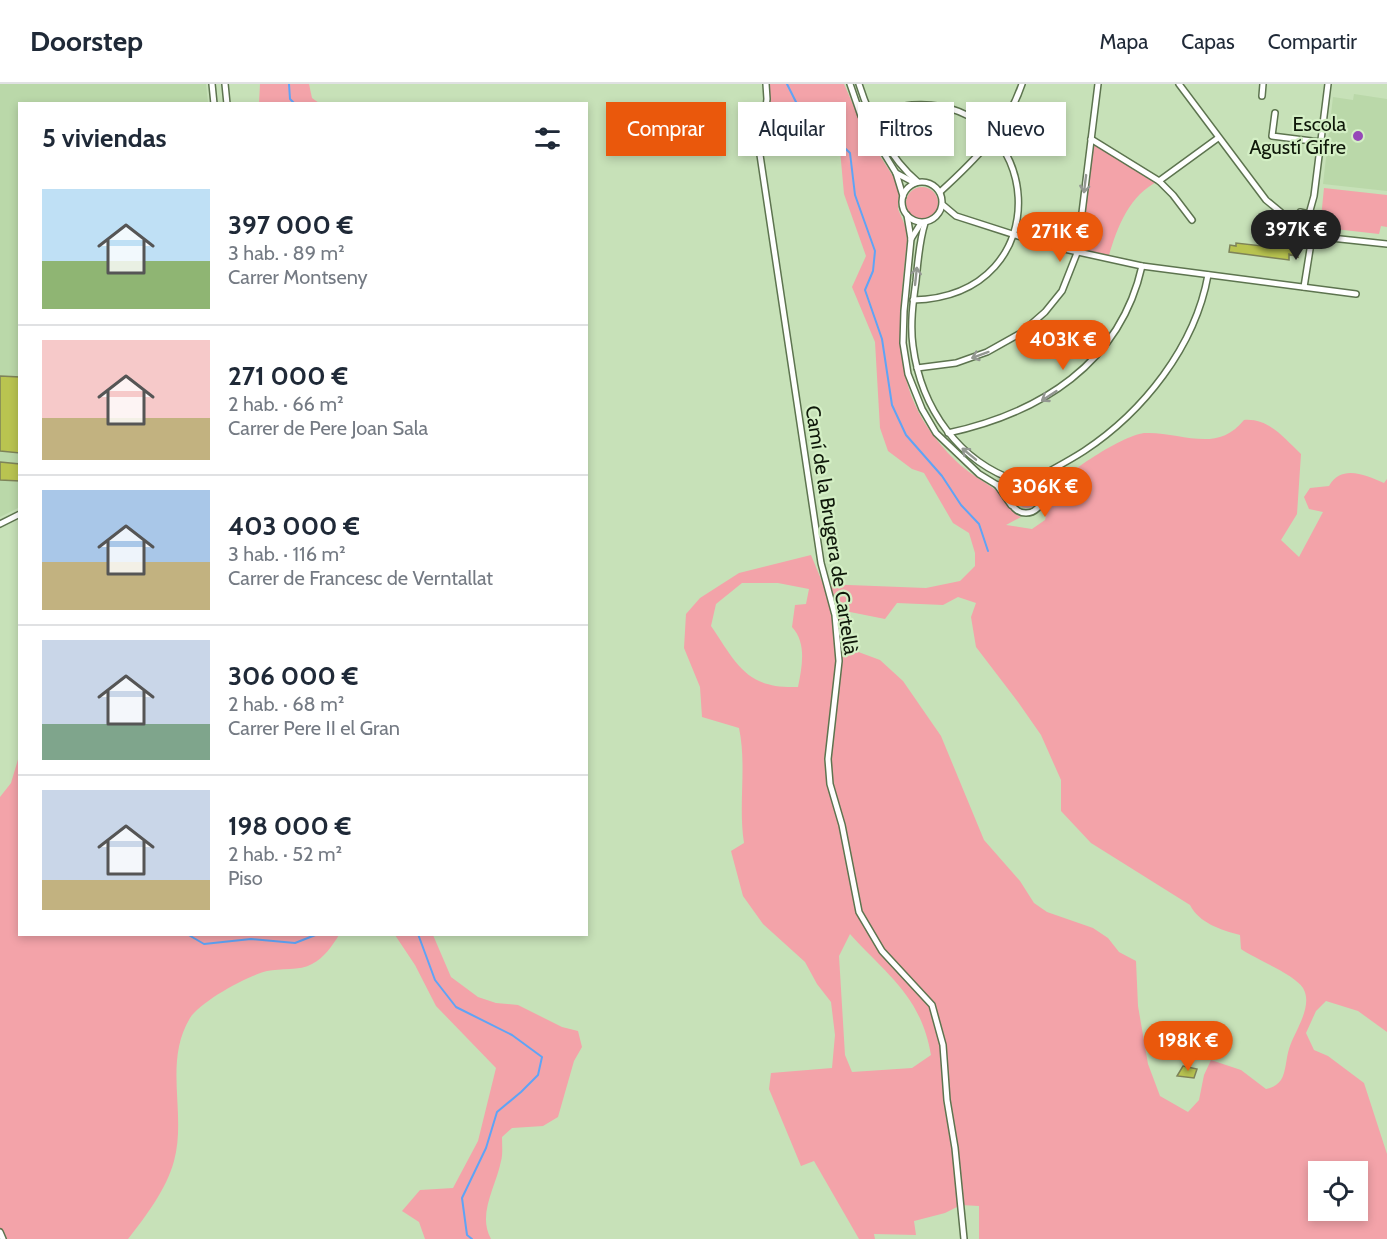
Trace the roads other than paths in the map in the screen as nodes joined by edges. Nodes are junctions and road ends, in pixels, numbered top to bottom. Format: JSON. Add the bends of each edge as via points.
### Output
{"nodes":[{"id":1,"x":212,"y":84,"type":"edge"},
{"id":2,"x":225,"y":84,"type":"edge"},
{"id":3,"x":766,"y":84,"type":"edge"},
{"id":4,"x":850,"y":84,"type":"edge"},
{"id":5,"x":859,"y":84,"type":"edge"},
{"id":6,"x":1022,"y":84,"type":"edge"},
{"id":7,"x":1098,"y":84,"type":"edge"},
{"id":8,"x":1179,"y":84,"type":"edge"},
{"id":9,"x":1263,"y":84,"type":"edge"},
{"id":10,"x":1328,"y":84,"type":"edge"},
{"id":11,"x":1262,"y":96,"type":"dead end"},
{"id":12,"x":214,"y":102,"type":"edge"},
{"id":13,"x":227,"y":102,"type":"edge"},
{"id":14,"x":866,"y":102,"type":"edge"},
{"id":15,"x":1015,"y":102,"type":"edge"},
{"id":16,"x":1275,"y":113,"type":"dead end"},
{"id":17,"x":1218,"y":138,"type":"junction"},
{"id":18,"x":1091,"y":139,"type":"junction"},
{"id":19,"x":1320,"y":142,"type":"junction"},
{"id":20,"x":896,"y":156,"type":"edge"},
{"id":21,"x":978,"y":156,"type":"edge"},
{"id":22,"x":1008,"y":156,"type":"edge"},
{"id":23,"x":896,"y":173,"type":"junction"},
{"id":24,"x":1158,"y":181,"type":"junction"},
{"id":25,"x":916,"y":183,"type":"junction"},
{"id":26,"x":940,"y":192,"type":"junction"},
{"id":27,"x":903,"y":196,"type":"junction"},
{"id":28,"x":943,"y":204,"type":"junction"},
{"id":29,"x":1309,"y":214,"type":"junction"},
{"id":30,"x":906,"y":215,"type":"junction"},
{"id":31,"x":956,"y":216,"type":"junction"},
{"id":32,"x":935,"y":218,"type":"junction"},
{"id":33,"x":1192,"y":220,"type":"dead end"},
{"id":34,"x":1295,"y":220,"type":"junction"},
{"id":35,"x":923,"y":223,"type":"junction"},
{"id":36,"x":1313,"y":227,"type":"junction"},
{"id":37,"x":1304,"y":228,"type":"junction"},
{"id":38,"x":1013,"y":235,"type":"junction"},
{"id":39,"x":911,"y":239,"type":"junction"},
{"id":40,"x":1311,"y":243,"type":"junction"},
{"id":41,"x":1387,"y":244,"type":"edge"},
{"id":42,"x":1077,"y":253,"type":"junction"},
{"id":43,"x":1142,"y":266,"type":"junction"},
{"id":44,"x":1208,"y":275,"type":"junction"},
{"id":45,"x":1304,"y":287,"type":"junction"},
{"id":46,"x":1356,"y":294,"type":"dead end"},
{"id":47,"x":914,"y":300,"type":"junction"},
{"id":48,"x":917,"y":368,"type":"junction"},
{"id":49,"x":948,"y":433,"type":"junction"},
{"id":50,"x":1032,"y":481,"type":"junction"},
{"id":51,"x":1019,"y":482,"type":"junction"},
{"id":52,"x":997,"y":485,"type":"junction"},
{"id":53,"x":1011,"y":505,"type":"junction"},
{"id":54,"x":18,"y":515,"type":"edge"},
{"id":55,"x":0,"y":524,"type":"edge"},
{"id":56,"x":0,"y":1232,"type":"edge"},
{"id":57,"x":3,"y":1239,"type":"edge"},
{"id":58,"x":964,"y":1239,"type":"edge"}],
"edges":[{"from":1,"to":12,"type":"street"},
{"from":2,"to":13,"type":"street"},
{"from":3,"to":58,"type":"street","name":"Camí de la Brugera de Cartellà","via":[[760,155],[821,562],[834,615],[838,662],[828,759],[830,784],[859,912],[882,951],[932,1005],[943,1045]]},
{"from":4,"to":23,"type":"street","via":[[861,116]]},
{"from":5,"to":14,"type":"street"},
{"from":6,"to":15,"type":"street"},
{"from":7,"to":18,"type":"street"},
{"from":8,"to":17,"type":"street"},
{"from":9,"to":11,"type":"street"},
{"from":10,"to":19,"type":"street"},
{"from":16,"to":19,"type":"street","via":[[1272,136]]},
{"from":17,"to":24,"type":"street"},
{"from":17,"to":34,"type":"street","via":[[1266,200]]},
{"from":18,"to":24,"type":"street"},
{"from":18,"to":42,"type":"street","one_way":true},
{"from":19,"to":29,"type":"street"},
{"from":20,"to":25,"type":"street"},
{"from":21,"to":26,"type":"street"},
{"from":22,"to":38,"type":"street","via":[[1017,178],[1019,208]]},
{"from":23,"to":25,"type":"street"},
{"from":23,"to":27,"type":"street"},
{"from":24,"to":33,"type":"street"},
{"from":25,"to":26,"type":"street","via":[[930,183]]},
{"from":25,"to":27,"type":"street"},
{"from":26,"to":28,"type":"street"},
{"from":27,"to":30,"type":"street"},
{"from":28,"to":31,"type":"street"},
{"from":28,"to":32,"type":"street"},
{"from":29,"to":34,"type":"street","via":[[1300,212]]},
{"from":29,"to":36,"type":"street"},
{"from":30,"to":35,"type":"street"},
{"from":30,"to":39,"type":"street"},
{"from":31,"to":32,"type":"street"},
{"from":31,"to":38,"type":"street"},
{"from":32,"to":35,"type":"street"},
{"from":34,"to":37,"type":"street"},
{"from":35,"to":39,"type":"street"},
{"from":47,"to":35,"type":"street","one_way":true},
{"from":36,"to":37,"type":"street"},
{"from":36,"to":40,"type":"street"},
{"from":36,"to":41,"type":"street","via":[[1331,238]]},
{"from":37,"to":40,"type":"street"},
{"from":38,"to":42,"type":"street"},
{"from":38,"to":47,"type":"street","via":[[991,271],[974,286],[953,296]]},
{"from":39,"to":52,"type":"street","via":[[903,343],[908,374],[936,433],[979,474]]},
{"from":40,"to":45,"type":"street"},
{"from":42,"to":43,"type":"street"},
{"from":42,"to":48,"type":"street","one_way":true,"via":[[1062,291],[1021,333],[957,363]]},
{"from":43,"to":44,"type":"street"},
{"from":43,"to":49,"type":"street","one_way":true,"via":[[1117,327],[1073,378],[1012,415]]},
{"from":44,"to":45,"type":"street"},
{"from":44,"to":50,"type":"street","via":[[1191,328],[1163,376],[1127,418],[1084,452]]},
{"from":45,"to":46,"type":"street"},
{"from":47,"to":48,"type":"street","via":[[912,344]]},
{"from":48,"to":49,"type":"street","via":[[927,399]]},
{"from":51,"to":49,"type":"street","one_way":true,"via":[[981,464]]},
{"from":50,"to":51,"type":"street"},
{"from":50,"to":53,"type":"street","via":[[1043,496],[1037,509],[1025,514]]},
{"from":51,"to":52,"type":"street"},
{"from":51,"to":53,"type":"street","via":[[1011,489]]},
{"from":52,"to":53,"type":"street"},
{"from":54,"to":55,"type":"street"},
{"from":56,"to":57,"type":"street"}]}
